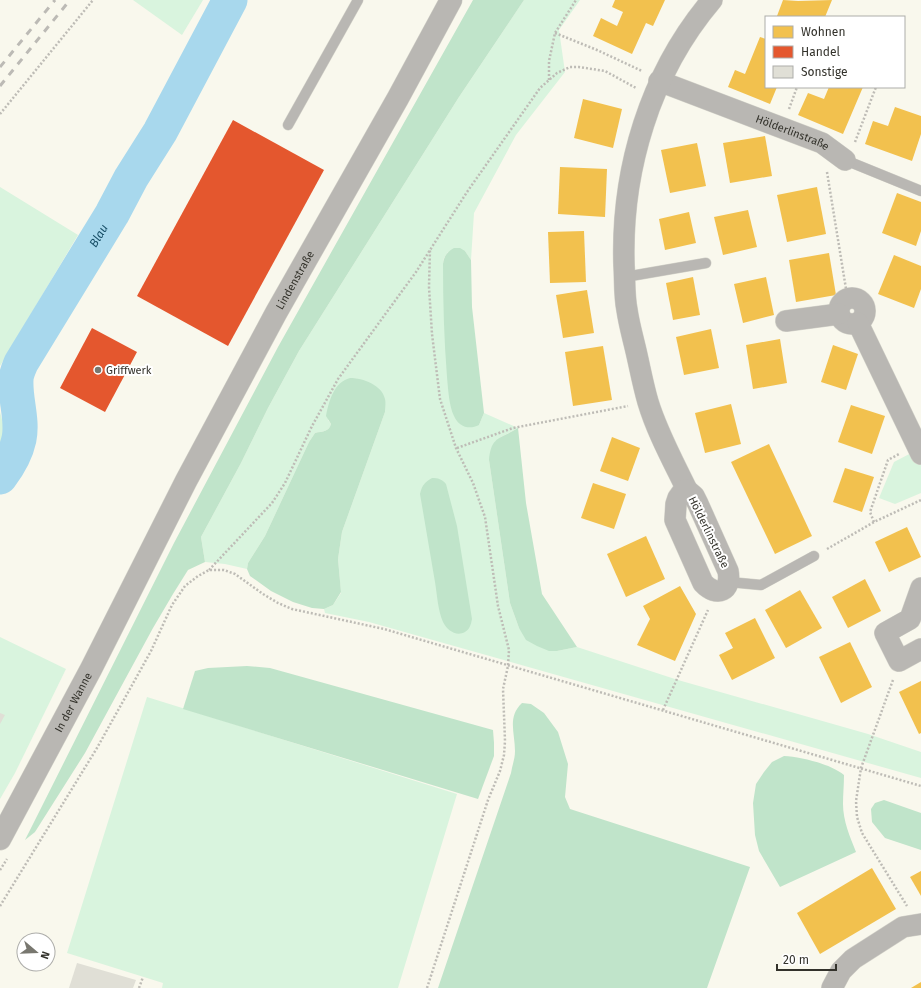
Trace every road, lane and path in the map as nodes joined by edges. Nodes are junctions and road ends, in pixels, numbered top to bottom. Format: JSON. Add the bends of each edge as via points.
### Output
{"nodes":[{"id":1,"x":93,"y":0,"type":"edge"},
{"id":2,"x":358,"y":0,"type":"edge"},
{"id":3,"x":451,"y":0,"type":"edge"},
{"id":4,"x":576,"y":0,"type":"edge"},
{"id":5,"x":712,"y":0,"type":"edge"},
{"id":6,"x":555,"y":33,"type":"junction"},
{"id":7,"x":638,"y":69,"type":"dead end"},
{"id":8,"x":549,"y":80,"type":"junction"},
{"id":9,"x":876,"y":88,"type":"edge"},
{"id":10,"x":656,"y":90,"type":"junction"},
{"id":11,"x":0,"y":114,"type":"edge"},
{"id":12,"x":288,"y":125,"type":"dead end"},
{"id":13,"x":822,"y":143,"type":"junction"},
{"id":14,"x":846,"y":161,"type":"junction"},
{"id":15,"x":921,"y":191,"type":"edge"},
{"id":16,"x":430,"y":249,"type":"junction"},
{"id":17,"x":706,"y":263,"type":"dead end"},
{"id":18,"x":625,"y":277,"type":"junction"},
{"id":19,"x":843,"y":306,"type":"junction"},
{"id":20,"x":786,"y":322,"type":"dead end"},
{"id":21,"x":648,"y":402,"type":"junction"},
{"id":22,"x":456,"y":448,"type":"junction"},
{"id":23,"x":919,"y":450,"type":"edge"},
{"id":24,"x":687,"y":490,"type":"junction"},
{"id":25,"x":921,"y":500,"type":"edge"},
{"id":26,"x":874,"y":522,"type":"junction"},
{"id":27,"x":814,"y":556,"type":"joint"},
{"id":28,"x":144,"y":564,"type":"joint"},
{"id":29,"x":209,"y":570,"type":"junction"},
{"id":30,"x":721,"y":587,"type":"junction"},
{"id":31,"x":921,"y":588,"type":"edge"},
{"id":32,"x":910,"y":619,"type":"junction"},
{"id":33,"x":921,"y":638,"type":"edge"},
{"id":34,"x":921,"y":649,"type":"edge"},
{"id":35,"x":899,"y":661,"type":"junction"},
{"id":36,"x":508,"y":666,"type":"junction"},
{"id":37,"x":664,"y":710,"type":"junction"},
{"id":38,"x":861,"y":768,"type":"junction"},
{"id":39,"x":921,"y":786,"type":"edge"},
{"id":40,"x":0,"y":839,"type":"edge"},
{"id":41,"x":0,"y":906,"type":"edge"},
{"id":42,"x":919,"y":924,"type":"edge"},
{"id":43,"x":143,"y":977,"type":"dead end"},
{"id":44,"x":139,"y":988,"type":"edge"},
{"id":45,"x":427,"y":988,"type":"edge"},
{"id":46,"x":832,"y":988,"type":"edge"}],
"edges":[{"from":1,"to":11,"type":"path"},
{"from":2,"to":12,"type":"lane"},
{"from":3,"to":28,"type":"street","name":"Lindenstraße","via":[[276,312]]},
{"from":4,"to":6,"type":"path"},
{"from":5,"to":10,"type":"street","name":"Hölderlinstraße","via":[[686,35]]},
{"from":6,"to":7,"type":"path"},
{"from":6,"to":8,"type":"path","via":[[549,61]]},
{"from":8,"to":10,"type":"path","via":[[570,67],[596,68],[625,81]]},
{"from":8,"to":16,"type":"path","via":[[540,88]]},
{"from":9,"to":14,"type":"path"},
{"from":10,"to":13,"type":"street","name":"Hölderlinstraße"},
{"from":10,"to":18,"type":"street","name":"Hölderlinstraße","via":[[639,137],[630,176],[625,212]]},
{"from":13,"to":14,"type":"street","name":"Hölderlinstraße"},
{"from":13,"to":19,"type":"path"},
{"from":14,"to":15,"type":"lane","name":"Hölderlinstraße"},
{"from":16,"to":22,"type":"path","via":[[432,334],[440,399]]},
{"from":16,"to":29,"type":"path","via":[[338,379],[272,503]]},
{"from":17,"to":18,"type":"lane"},
{"from":18,"to":21,"type":"street","name":"Hölderlinstraße","via":[[627,309]]},
{"from":19,"to":20,"type":"street"},
{"from":19,"to":23,"type":"street","via":[[855,298],[861,300],[865,306],[864,316],[858,323]]},
{"from":21,"to":22,"type":"path","via":[[513,428]]},
{"from":21,"to":24,"type":"street","name":"Hölderlinstraße","via":[[659,432]]},
{"from":22,"to":36,"type":"path","via":[[473,483],[485,517],[498,606],[509,650]]},
{"from":23,"to":26,"type":"path","via":[[888,460],[870,512]]},
{"from":24,"to":30,"type":"street","name":"Hölderlinstraße","via":[[694,496],[728,571]]},
{"from":24,"to":30,"type":"street","name":"Hölderlinstraße","via":[[678,498],[675,520],[703,583],[708,589]]},
{"from":25,"to":26,"type":"path"},
{"from":26,"to":27,"type":"path"},
{"from":27,"to":30,"type":"lane","via":[[761,585]]},
{"from":28,"to":40,"type":"street","name":"In der Wanne"},
{"from":29,"to":36,"type":"path","via":[[224,570],[235,574],[263,594],[292,609],[384,629]]},
{"from":29,"to":41,"type":"path","via":[[185,586],[172,605],[151,651],[97,748]]},
{"from":30,"to":37,"type":"path"},
{"from":31,"to":32,"type":"street"},
{"from":32,"to":33,"type":"street"},
{"from":32,"to":35,"type":"street","via":[[885,633]]},
{"from":34,"to":35,"type":"street"},
{"from":35,"to":38,"type":"path"},
{"from":36,"to":37,"type":"path"},
{"from":36,"to":45,"type":"path","via":[[503,689],[505,741],[500,772],[488,800]]},
{"from":37,"to":38,"type":"path"},
{"from":38,"to":39,"type":"path"},
{"from":38,"to":42,"type":"path","via":[[856,801],[862,833]]},
{"from":42,"to":46,"type":"street","via":[[903,927],[853,959],[841,971]]},
{"from":43,"to":44,"type":"path"}]}
